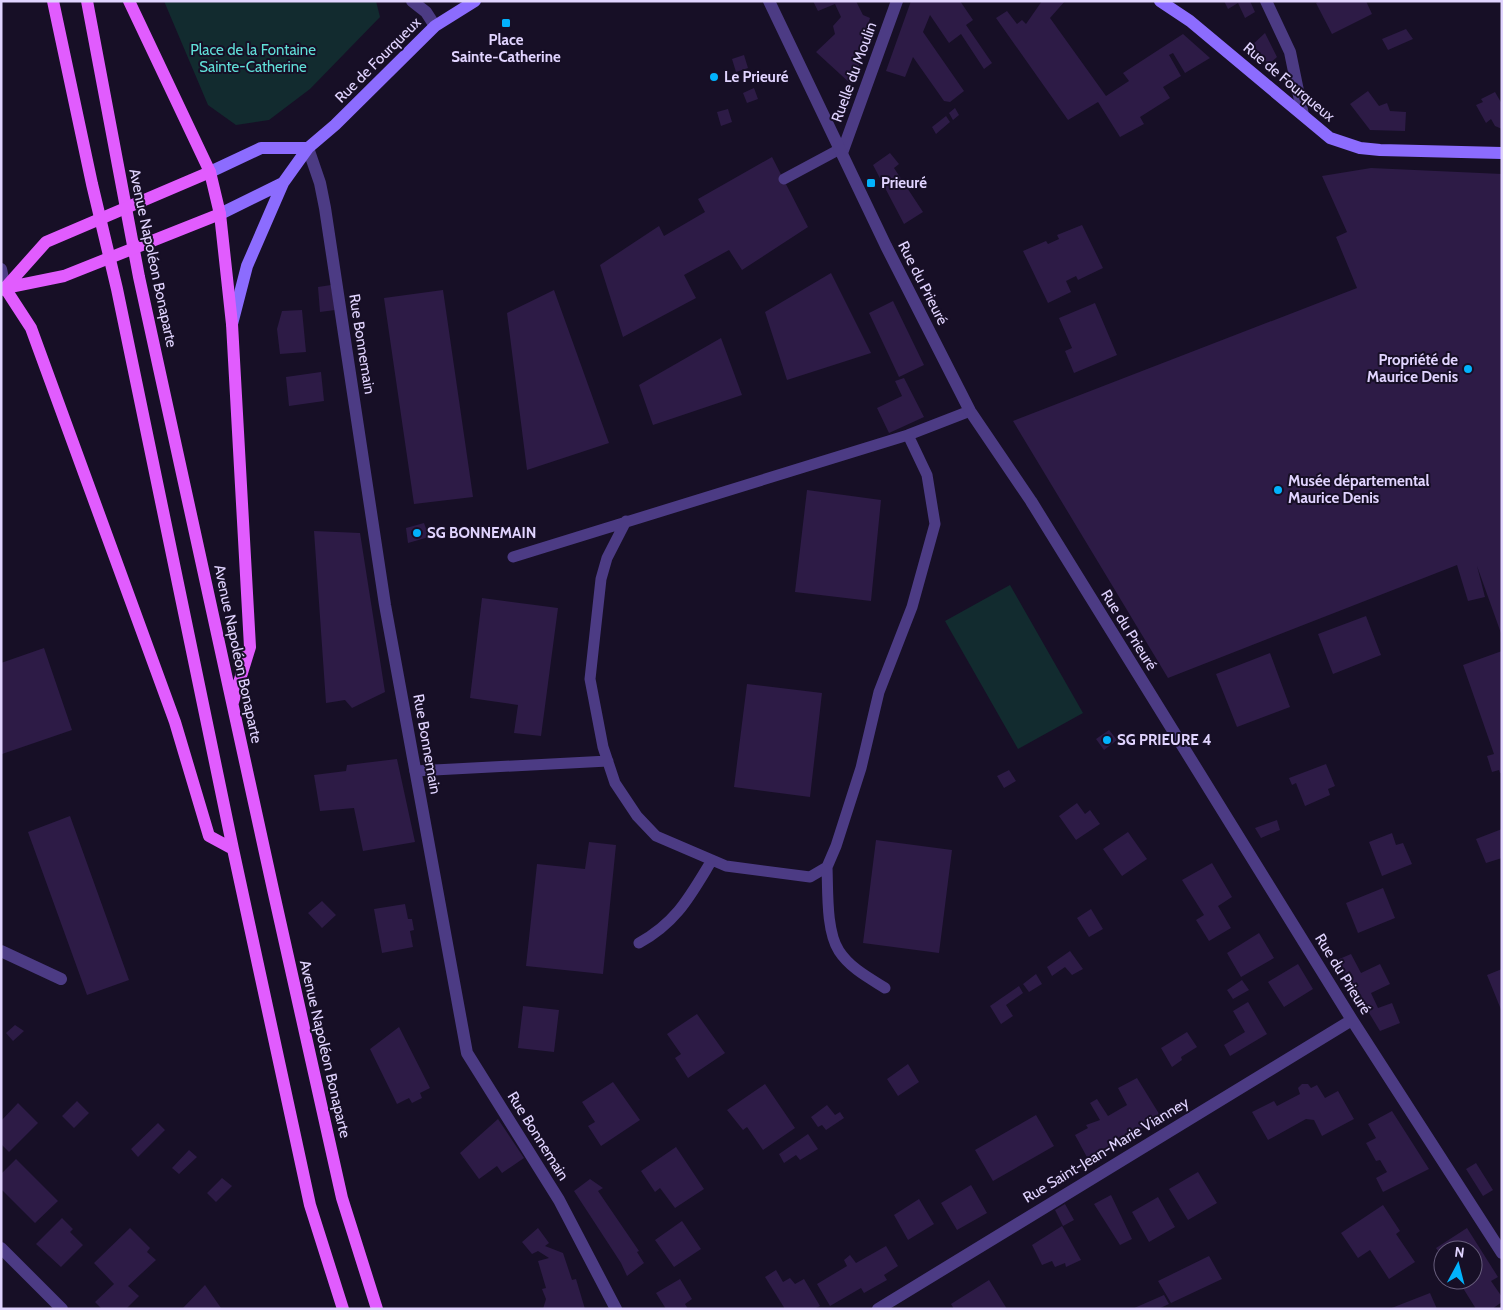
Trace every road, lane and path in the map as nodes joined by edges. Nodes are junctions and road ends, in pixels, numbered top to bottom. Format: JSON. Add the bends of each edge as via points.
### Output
{"nodes":[{"id":1,"x":53,"y":1,"type":"edge"},
{"id":2,"x":87,"y":1,"type":"edge"},
{"id":3,"x":129,"y":1,"type":"edge"},
{"id":4,"x":412,"y":1,"type":"edge"},
{"id":5,"x":475,"y":1,"type":"edge"},
{"id":6,"x":769,"y":1,"type":"edge"},
{"id":7,"x":898,"y":1,"type":"edge"},
{"id":8,"x":1160,"y":1,"type":"edge"},
{"id":9,"x":1266,"y":1,"type":"edge"},
{"id":10,"x":435,"y":26,"type":"junction"},
{"id":11,"x":1303,"y":115,"type":"junction"},
{"id":12,"x":308,"y":148,"type":"junction"},
{"id":13,"x":841,"y":151,"type":"junction"},
{"id":14,"x":1502,"y":153,"type":"edge"},
{"id":15,"x":210,"y":172,"type":"junction"},
{"id":16,"x":784,"y":179,"type":"dead end"},
{"id":17,"x":283,"y":183,"type":"junction"},
{"id":18,"x":220,"y":214,"type":"junction"},
{"id":19,"x":1,"y":269,"type":"edge"},
{"id":20,"x":3,"y":289,"type":"edge"},
{"id":21,"x":232,"y":324,"type":"junction"},
{"id":22,"x":970,"y":411,"type":"junction"},
{"id":23,"x":908,"y":435,"type":"junction"},
{"id":24,"x":626,"y":521,"type":"junction"},
{"id":25,"x":513,"y":557,"type":"dead end"},
{"id":26,"x":233,"y":704,"type":"junction"},
{"id":27,"x":608,"y":761,"type":"junction"},
{"id":28,"x":415,"y":771,"type":"junction"},
{"id":29,"x":233,"y":849,"type":"junction"},
{"id":30,"x":712,"y":860,"type":"junction"},
{"id":31,"x":827,"y":867,"type":"junction"},
{"id":32,"x":639,"y":943,"type":"dead end"},
{"id":33,"x":1,"y":951,"type":"edge"},
{"id":34,"x":61,"y":979,"type":"dead end"},
{"id":35,"x":885,"y":988,"type":"dead end"},
{"id":36,"x":1352,"y":1020,"type":"junction"},
{"id":37,"x":1,"y":1248,"type":"edge"},
{"id":38,"x":1502,"y":1253,"type":"edge"},
{"id":39,"x":62,"y":1309,"type":"edge"},
{"id":40,"x":343,"y":1309,"type":"edge"},
{"id":41,"x":377,"y":1309,"type":"edge"},
{"id":42,"x":616,"y":1309,"type":"edge"},
{"id":43,"x":878,"y":1309,"type":"edge"}],
"edges":[{"from":1,"to":29,"type":"main road","via":[[117,289]]},
{"from":2,"to":26,"type":"main road","name":"Avenue Napoléon Bonaparte","via":[[139,277]]},
{"from":3,"to":15,"type":"main road"},
{"from":4,"to":10,"type":"street","via":[[426,12]]},
{"from":5,"to":10,"type":"main road","name":"Rue de Fourqueux"},
{"from":6,"to":13,"type":"street","name":"Rue du Prieuré"},
{"from":7,"to":13,"type":"street","name":"Ruelle du Moulin"},
{"from":8,"to":11,"type":"main road","name":"Rue de Fourqueux","via":[[1190,21]]},
{"from":9,"to":11,"type":"street","via":[[1290,52]]},
{"from":10,"to":12,"type":"main road","name":"Rue de Fourqueux"},
{"from":11,"to":14,"type":"main road","name":"Rue de Fourqueux","via":[[1330,138],[1360,148]]},
{"from":12,"to":15,"type":"main road","via":[[261,148]]},
{"from":12,"to":17,"type":"main road","name":"Rue de Fourqueux"},
{"from":12,"to":28,"type":"street","name":"Rue Bonnemain","via":[[325,208],[384,604]]},
{"from":13,"to":16,"type":"lane"},
{"from":13,"to":22,"type":"street","name":"Rue du Prieuré"},
{"from":15,"to":18,"type":"main road"},
{"from":15,"to":20,"type":"main road","bridge":true,"via":[[46,242]]},
{"from":17,"to":18,"type":"main road","name":"Rue de Fourqueux"},
{"from":17,"to":21,"type":"main road","via":[[247,266]]},
{"from":18,"to":20,"type":"main road","name":"Rue de Fourqueux","bridge":true,"via":[[64,276]]},
{"from":18,"to":21,"type":"main road"},
{"from":19,"to":20,"type":"street"},
{"from":20,"to":29,"type":"main road","via":[[30,328],[174,722],[209,836]]},
{"from":21,"to":26,"type":"main road","via":[[250,647]]},
{"from":22,"to":23,"type":"lane"},
{"from":22,"to":36,"type":"street","name":"Rue du Prieuré","via":[[1031,501]]},
{"from":23,"to":24,"type":"lane"},
{"from":23,"to":31,"type":"lane","via":[[926,475],[935,524],[912,607],[879,692],[861,768]]},
{"from":24,"to":25,"type":"lane"},
{"from":24,"to":27,"type":"lane","via":[[607,558],[601,579],[590,679]]},
{"from":26,"to":41,"type":"main road","name":"Avenue Napoléon Bonaparte","via":[[342,1198]]},
{"from":27,"to":28,"type":"lane"},
{"from":27,"to":30,"type":"lane","via":[[615,783],[637,816],[656,836]]},
{"from":28,"to":42,"type":"street","name":"Rue Bonnemain","via":[[467,1053],[559,1200]]},
{"from":29,"to":40,"type":"main road","via":[[310,1205]]},
{"from":30,"to":31,"type":"lane","via":[[726,866],[810,877]]},
{"from":30,"to":32,"type":"lane","via":[[675,917],[656,934]]},
{"from":31,"to":35,"type":"lane","via":[[831,923],[839,951],[858,972]]},
{"from":33,"to":34,"type":"street"},
{"from":36,"to":38,"type":"street","name":"Rue du Prieuré"},
{"from":36,"to":43,"type":"street","name":"Rue Saint-Jean-Marie Vianney"},
{"from":37,"to":39,"type":"street"}]}
